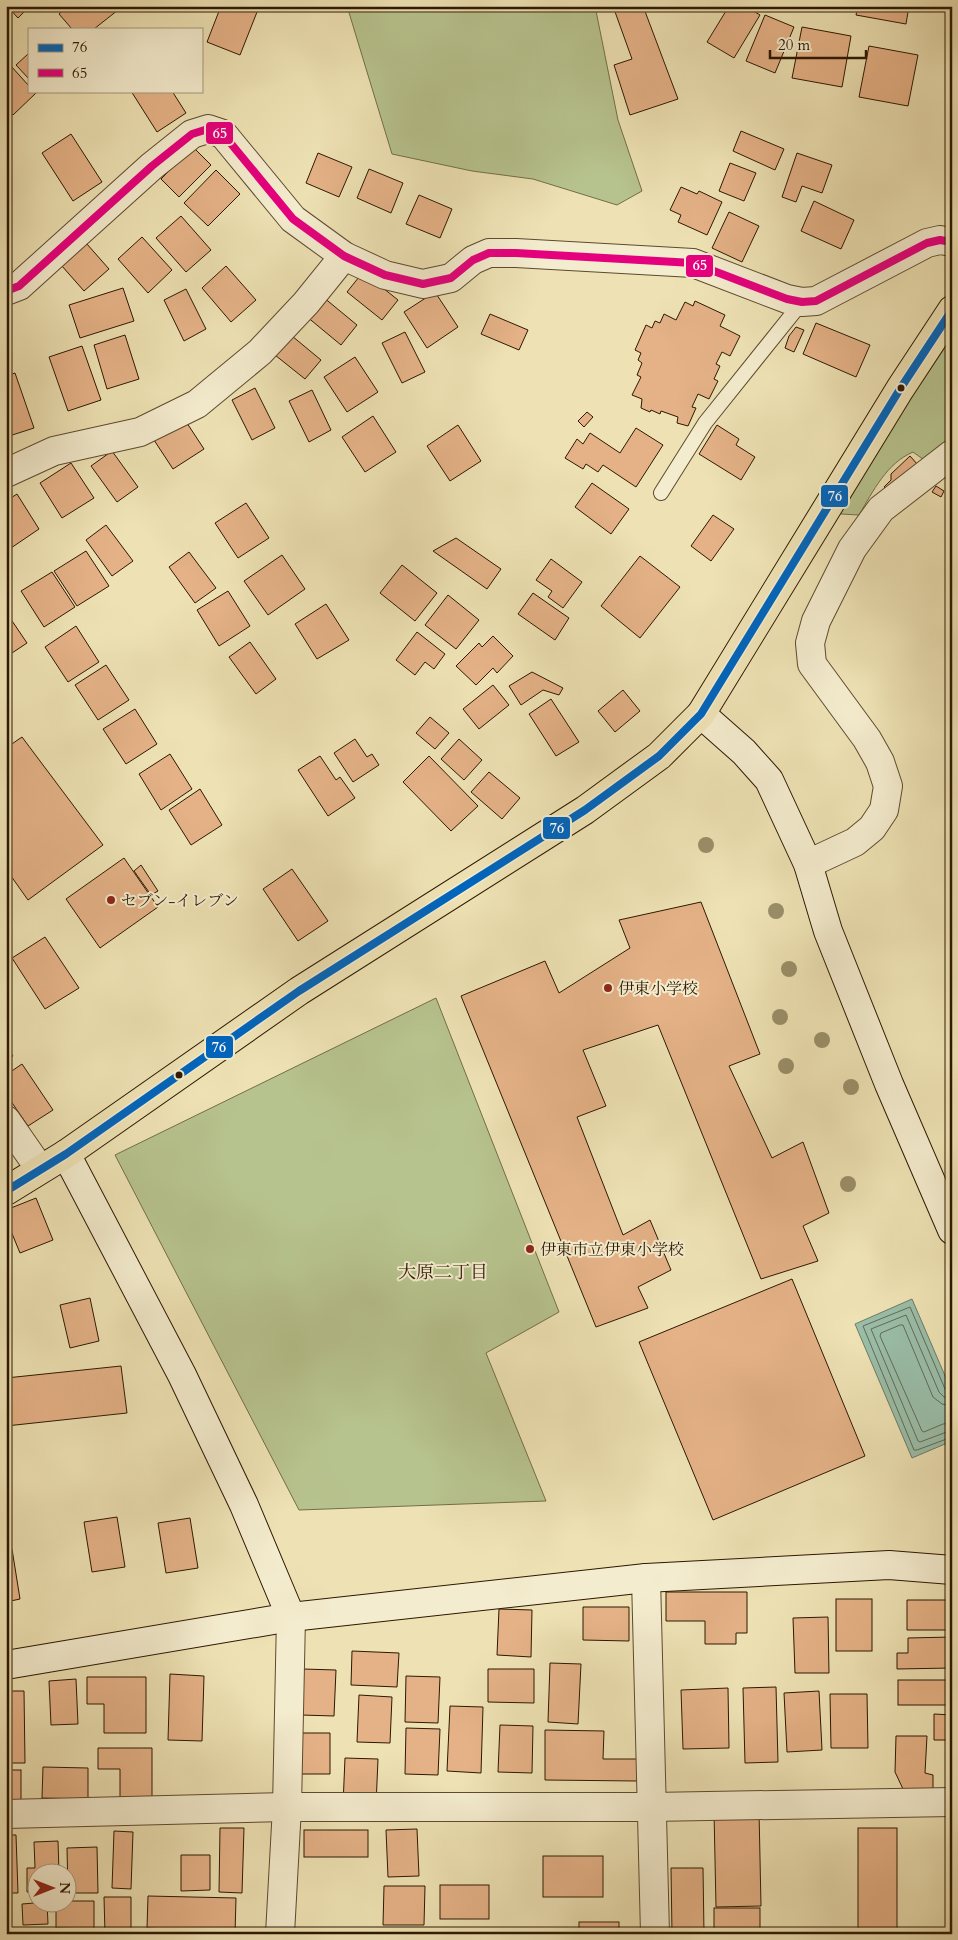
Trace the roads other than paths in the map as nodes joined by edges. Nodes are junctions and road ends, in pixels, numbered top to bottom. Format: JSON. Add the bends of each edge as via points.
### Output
{"nodes":[{"id":1,"x":952,"y":242,"type":"edge"},
{"id":2,"x":344,"y":256,"type":"junction"},
{"id":3,"x":6,"y":291,"type":"edge"},
{"id":4,"x":802,"y":302,"type":"junction"},
{"id":5,"x":952,"y":310,"type":"edge"},
{"id":6,"x":952,"y":454,"type":"edge"},
{"id":7,"x":6,"y":474,"type":"edge"},
{"id":8,"x":661,"y":493,"type":"dead end"},
{"id":9,"x":702,"y":714,"type":"junction"},
{"id":10,"x":808,"y":864,"type":"junction"},
{"id":11,"x":6,"y":1120,"type":"edge"},
{"id":12,"x":66,"y":1154,"type":"junction"},
{"id":13,"x":40,"y":1170,"type":"junction"},
{"id":14,"x":6,"y":1191,"type":"edge"},
{"id":15,"x":952,"y":1230,"type":"edge"},
{"id":16,"x":952,"y":1570,"type":"edge"},
{"id":17,"x":646,"y":1578,"type":"junction"},
{"id":18,"x":291,"y":1617,"type":"junction"},
{"id":19,"x":6,"y":1665,"type":"edge"},
{"id":20,"x":952,"y":1802,"type":"edge"},
{"id":21,"x":651,"y":1807,"type":"junction"},
{"id":22,"x":288,"y":1808,"type":"junction"},
{"id":23,"x":6,"y":1814,"type":"edge"},
{"id":24,"x":280,"y":1934,"type":"edge"},
{"id":25,"x":654,"y":1934,"type":"edge"}],
"edges":[{"from":1,"to":4,"type":"street","via":[[927,243],[816,301]]},
{"from":2,"to":3,"type":"street","via":[[293,219],[223,134],[208,128],[192,134],[152,166],[19,286]]},
{"from":2,"to":4,"type":"street","via":[[385,275],[423,284],[451,278],[473,260],[489,253],[693,262],[766,292]]},
{"from":2,"to":7,"type":"street","via":[[260,352],[198,404],[140,432],[54,451]]},
{"from":4,"to":8,"type":"lane","via":[[705,423]]},
{"from":5,"to":9,"type":"highway","via":[[894,397]]},
{"from":6,"to":10,"type":"street","via":[[881,509],[852,549],[816,621],[810,644],[812,664],[867,739],[888,786],[884,810],[872,828],[855,842]]},
{"from":9,"to":10,"type":"street","via":[[770,780]]},
{"from":9,"to":12,"type":"highway","via":[[659,756],[585,810],[299,991]]},
{"from":10,"to":15,"type":"street","via":[[828,930]]},
{"from":11,"to":13,"type":"street"},
{"from":12,"to":13,"type":"highway"},
{"from":12,"to":18,"type":"street","via":[[182,1374],[244,1506]]},
{"from":13,"to":14,"type":"highway"},
{"from":16,"to":17,"type":"street","via":[[890,1564]]},
{"from":17,"to":18,"type":"street"},
{"from":17,"to":21,"type":"street"},
{"from":18,"to":19,"type":"street"},
{"from":18,"to":22,"type":"street"},
{"from":20,"to":21,"type":"street"},
{"from":21,"to":22,"type":"street"},
{"from":21,"to":25,"type":"street"},
{"from":22,"to":23,"type":"street"},
{"from":22,"to":24,"type":"street"}]}
